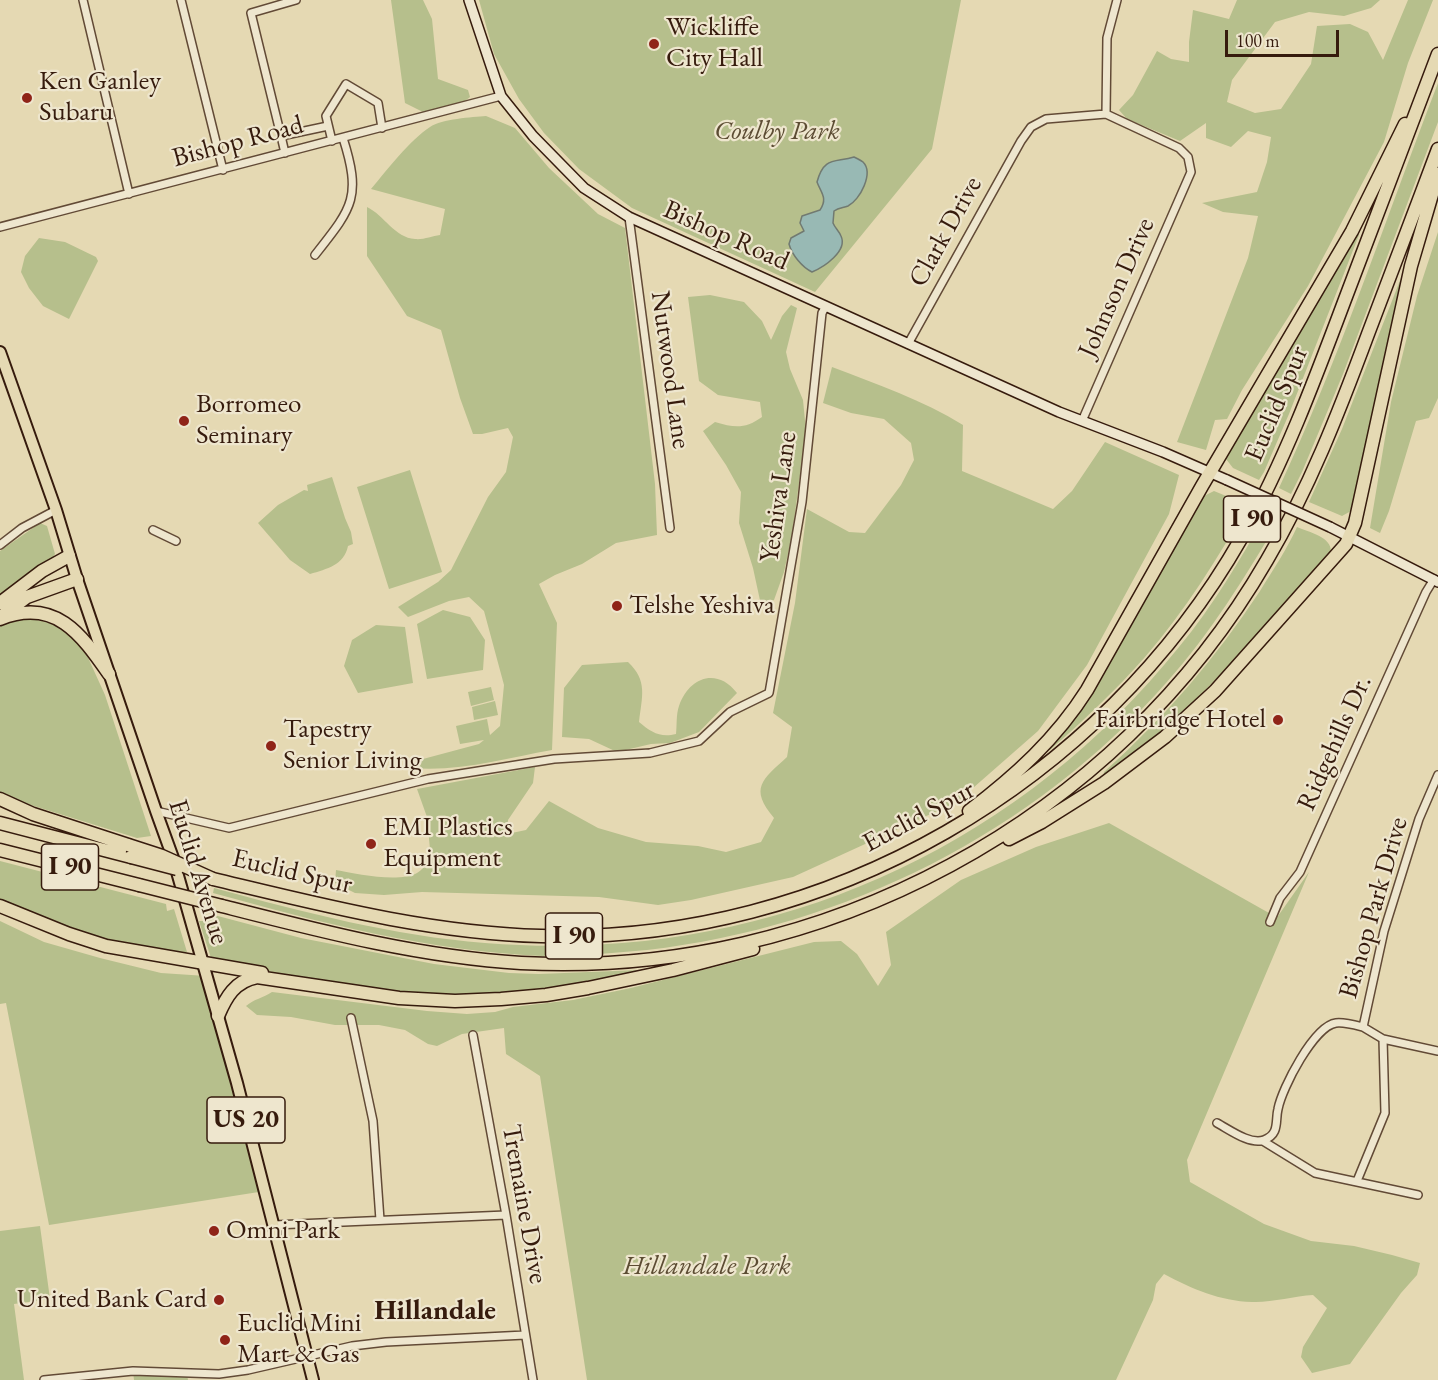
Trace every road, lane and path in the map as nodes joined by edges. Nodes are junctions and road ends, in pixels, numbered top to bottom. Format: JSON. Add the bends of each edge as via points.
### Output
{"nodes":[{"id":1,"x":83,"y":0,"type":"edge"},
{"id":2,"x":182,"y":0,"type":"edge"},
{"id":3,"x":296,"y":0,"type":"edge"},
{"id":4,"x":470,"y":0,"type":"edge"},
{"id":5,"x":1117,"y":0,"type":"edge"},
{"id":6,"x":1438,"y":54,"type":"edge"},
{"id":7,"x":1426,"y":86,"type":"junction"},
{"id":8,"x":501,"y":96,"type":"junction"},
{"id":9,"x":1106,"y":114,"type":"junction"},
{"id":10,"x":328,"y":126,"type":"junction"},
{"id":11,"x":382,"y":128,"type":"junction"},
{"id":12,"x":281,"y":136,"type":"junction"},
{"id":13,"x":343,"y":138,"type":"junction"},
{"id":14,"x":332,"y":141,"type":"junction"},
{"id":15,"x":1438,"y":149,"type":"edge"},
{"id":16,"x":285,"y":153,"type":"junction"},
{"id":17,"x":222,"y":170,"type":"junction"},
{"id":18,"x":1438,"y":174,"type":"edge"},
{"id":19,"x":129,"y":194,"type":"junction"},
{"id":20,"x":629,"y":217,"type":"junction"},
{"id":21,"x":0,"y":227,"type":"edge"},
{"id":22,"x":315,"y":255,"type":"dead end"},
{"id":23,"x":826,"y":306,"type":"junction"},
{"id":24,"x":908,"y":344,"type":"junction"},
{"id":25,"x":1,"y":357,"type":"edge"},
{"id":26,"x":1082,"y":422,"type":"junction"},
{"id":27,"x":1210,"y":473,"type":"junction"},
{"id":28,"x":56,"y":510,"type":"junction"},
{"id":29,"x":670,"y":528,"type":"dead end"},
{"id":30,"x":153,"y":530,"type":"dead end"},
{"id":31,"x":1350,"y":536,"type":"junction"},
{"id":32,"x":176,"y":541,"type":"dead end"},
{"id":33,"x":0,"y":545,"type":"edge"},
{"id":34,"x":69,"y":556,"type":"junction"},
{"id":35,"x":1437,"y":578,"type":"edge"},
{"id":36,"x":77,"y":579,"type":"junction"},
{"id":37,"x":0,"y":603,"type":"edge"},
{"id":38,"x":0,"y":618,"type":"edge"},
{"id":39,"x":109,"y":674,"type":"junction"},
{"id":40,"x":1438,"y":775,"type":"edge"},
{"id":41,"x":0,"y":799,"type":"edge"},
{"id":42,"x":156,"y":811,"type":"junction"},
{"id":43,"x":0,"y":823,"type":"edge"},
{"id":44,"x":926,"y":844,"type":"junction"},
{"id":45,"x":0,"y":850,"type":"edge"},
{"id":46,"x":129,"y":851,"type":"junction"},
{"id":47,"x":948,"y":868,"type":"junction"},
{"id":48,"x":0,"y":906,"type":"edge"},
{"id":49,"x":1270,"y":922,"type":"dead end"},
{"id":50,"x":793,"y":932,"type":"junction"},
{"id":51,"x":202,"y":962,"type":"junction"},
{"id":52,"x":287,"y":980,"type":"junction"},
{"id":53,"x":218,"y":1016,"type":"junction"},
{"id":54,"x":351,"y":1018,"type":"dead end"},
{"id":55,"x":1363,"y":1027,"type":"junction"},
{"id":56,"x":473,"y":1035,"type":"dead end"},
{"id":57,"x":1383,"y":1039,"type":"junction"},
{"id":58,"x":1438,"y":1051,"type":"edge"},
{"id":59,"x":1217,"y":1124,"type":"dead end"},
{"id":60,"x":1263,"y":1140,"type":"junction"},
{"id":61,"x":1357,"y":1181,"type":"junction"},
{"id":62,"x":1418,"y":1195,"type":"dead end"},
{"id":63,"x":506,"y":1215,"type":"junction"},
{"id":64,"x":380,"y":1220,"type":"junction"},
{"id":65,"x":274,"y":1225,"type":"junction"},
{"id":66,"x":525,"y":1335,"type":"junction"},
{"id":67,"x":308,"y":1357,"type":"junction"},
{"id":68,"x":133,"y":1371,"type":"junction"},
{"id":69,"x":44,"y":1380,"type":"edge"},
{"id":70,"x":134,"y":1380,"type":"edge"},
{"id":71,"x":313,"y":1380,"type":"edge"},
{"id":72,"x":533,"y":1380,"type":"edge"}],
"edges":[{"from":1,"to":19,"type":"street"},
{"from":2,"to":17,"type":"street"},
{"from":3,"to":12,"type":"street","via":[[251,13]]},
{"from":4,"to":8,"type":"main road"},
{"from":5,"to":9,"type":"street","via":[[1107,38]]},
{"from":6,"to":7,"type":"highway","name":"Euclid Spur","number":"I 90"},
{"from":7,"to":27,"type":"highway","via":[[1347,240]]},
{"from":7,"to":44,"type":"highway","name":"Euclid Spur","number":"I 90","via":[[1291,437],[1256,511],[1214,582],[1163,652],[1086,732],[998,802]]},
{"from":8,"to":11,"type":"street","name":"Bishop Road"},
{"from":8,"to":20,"type":"main road","name":"Bishop Road","via":[[533,136],[584,188]]},
{"from":9,"to":24,"type":"street","name":"Clark Drive","via":[[1046,119],[1031,127]]},
{"from":9,"to":26,"type":"street","name":"Johnson Drive","via":[[1183,150],[1191,172]]},
{"from":10,"to":11,"type":"street","via":[[326,116],[346,84],[378,103]]},
{"from":10,"to":12,"type":"street"},
{"from":10,"to":14,"type":"street"},
{"from":11,"to":13,"type":"street","name":"Bishop Road"},
{"from":12,"to":16,"type":"street"},
{"from":13,"to":14,"type":"street","name":"Bishop Road"},
{"from":13,"to":22,"type":"street","via":[[352,164],[353,189],[347,211]]},
{"from":14,"to":16,"type":"street","name":"Bishop Road"},
{"from":15,"to":47,"type":"highway","name":"Euclid Spur","number":"I 90","via":[[1328,437],[1293,514],[1235,611],[1185,676],[1101,762],[1020,824]]},
{"from":16,"to":17,"type":"street","name":"Bishop Road"},
{"from":17,"to":19,"type":"street","name":"Bishop Road"},
{"from":18,"to":31,"type":"highway","via":[[1411,266]]},
{"from":19,"to":21,"type":"street","name":"Bishop Road"},
{"from":20,"to":23,"type":"main road","name":"Bishop Road"},
{"from":20,"to":29,"type":"street","name":"Nutwood Lane"},
{"from":23,"to":24,"type":"main road","name":"Bishop Road"},
{"from":23,"to":42,"type":"street","name":"Yeshiva Lane","via":[[822,313],[802,502],[769,693],[730,712],[699,741],[650,753],[554,759],[428,779],[229,828]]},
{"from":24,"to":26,"type":"main road","name":"Bishop Road"},
{"from":25,"to":28,"type":"main road","name":"Euclid Avenue","number":"US 20"},
{"from":26,"to":27,"type":"main road","name":"Bishop Road"},
{"from":27,"to":31,"type":"main road","name":"Bishop Road","bridge":true},
{"from":27,"to":44,"type":"highway","via":[[1067,719],[1009,780]]},
{"from":28,"to":33,"type":"street"},
{"from":28,"to":34,"type":"main road","name":"Euclid Avenue","number":"US 20"},
{"from":30,"to":32,"type":"street"},
{"from":31,"to":35,"type":"main road","name":"Bishop Road"},
{"from":31,"to":47,"type":"highway","via":[[1229,676],[1153,748],[1042,822]]},
{"from":34,"to":36,"type":"main road","name":"Euclid Avenue","number":"US 20"},
{"from":34,"to":37,"type":"highway"},
{"from":35,"to":49,"type":"street","name":"Ridgehills Dr.","via":[[1426,592],[1300,872],[1280,898]]},
{"from":36,"to":38,"type":"highway","via":[[27,597]]},
{"from":36,"to":39,"type":"main road","name":"Euclid Avenue","number":"US 20"},
{"from":38,"to":39,"type":"highway","via":[[27,613],[60,619],[80,635]]},
{"from":39,"to":42,"type":"main road","name":"Euclid Avenue","number":"US 20"},
{"from":40,"to":55,"type":"street","name":"Bishop Park Drive","via":[[1419,819],[1384,931]]},
{"from":41,"to":46,"type":"highway"},
{"from":42,"to":51,"type":"main road","name":"Euclid Avenue","number":"US 20"},
{"from":43,"to":46,"type":"highway","number":"I 90"},
{"from":44,"to":46,"type":"highway","name":"Euclid Spur","number":"I 90","bridge":true,"via":[[850,879],[771,907],[688,925],[604,935],[519,935],[435,927],[213,879],[162,856]]},
{"from":45,"to":50,"type":"highway","name":"Euclid Spur","number":"I 90","bridge":true,"via":[[337,935],[464,958],[593,963],[668,957]]},
{"from":47,"to":50,"type":"highway","name":"Euclid Spur","number":"I 90","via":[[873,903]]},
{"from":48,"to":51,"type":"highway","via":[[106,946]]},
{"from":50,"to":52,"type":"highway","via":[[746,951],[700,963],[523,998],[399,998]]},
{"from":51,"to":52,"type":"highway"},
{"from":51,"to":53,"type":"main road","name":"Euclid Avenue","number":"US 20"},
{"from":52,"to":53,"type":"highway","via":[[257,977],[244,981],[231,991]]},
{"from":53,"to":65,"type":"main road","name":"Euclid Avenue","number":"US 20"},
{"from":54,"to":64,"type":"street","via":[[373,1122]]},
{"from":55,"to":57,"type":"street"},
{"from":55,"to":60,"type":"street","name":"Bishop Park Drive","via":[[1336,1023],[1324,1028],[1295,1070],[1278,1108],[1278,1126]]},
{"from":56,"to":63,"type":"street","name":"Tremaine Drive"},
{"from":57,"to":58,"type":"street"},
{"from":57,"to":61,"type":"street","via":[[1384,1113]]},
{"from":59,"to":60,"type":"street","via":[[1247,1139]]},
{"from":60,"to":61,"type":"street","via":[[1315,1173]]},
{"from":61,"to":62,"type":"street"},
{"from":63,"to":64,"type":"street"},
{"from":63,"to":66,"type":"street","name":"Tremaine Drive"},
{"from":64,"to":65,"type":"street"},
{"from":65,"to":67,"type":"main road","name":"Euclid Avenue","number":"US 20"},
{"from":66,"to":67,"type":"street","via":[[386,1342]]},
{"from":66,"to":72,"type":"street","name":"Tremaine Drive"},
{"from":67,"to":68,"type":"street","via":[[219,1374]]},
{"from":67,"to":71,"type":"main road","name":"Euclid Avenue","number":"US 20"},
{"from":68,"to":69,"type":"street"},
{"from":68,"to":70,"type":"street"}]}
